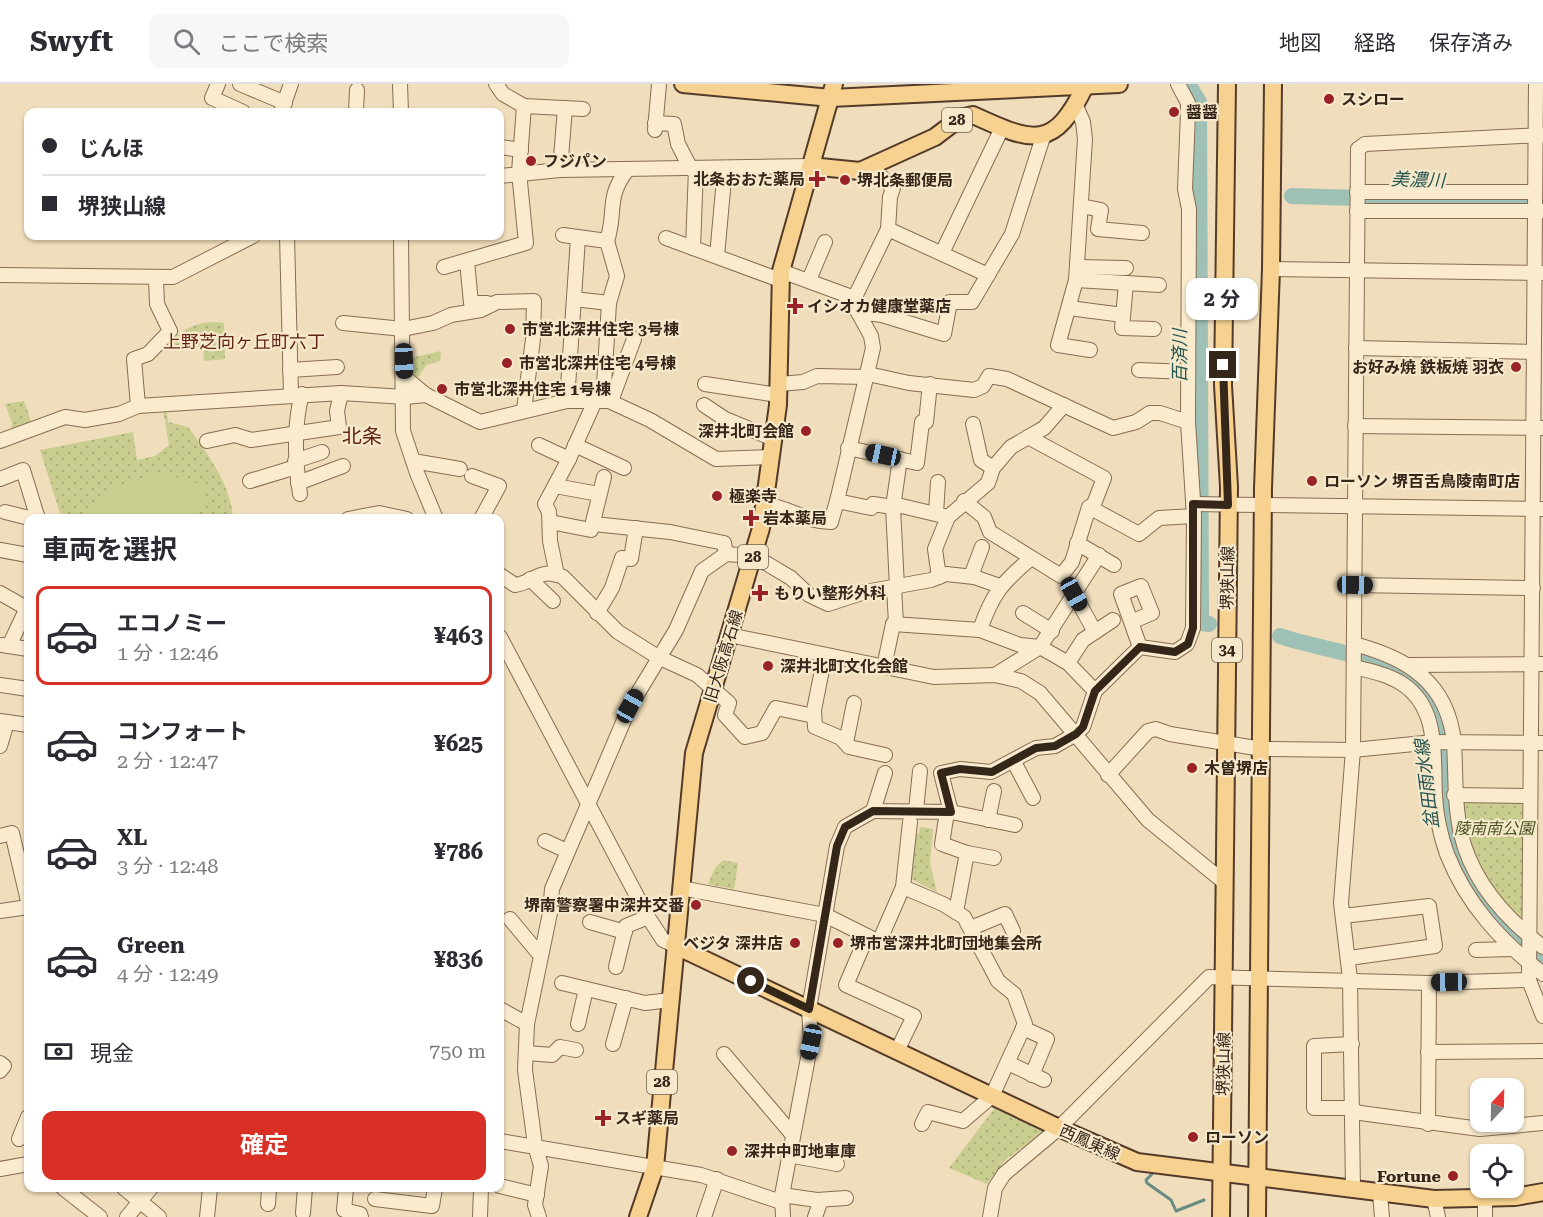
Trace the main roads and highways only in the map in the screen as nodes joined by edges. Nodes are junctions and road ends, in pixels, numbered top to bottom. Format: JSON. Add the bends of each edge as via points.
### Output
{"nodes":[{"id":1,"x":683,"y":84,"type":"edge"},
{"id":2,"x":1086,"y":84,"type":"edge"},
{"id":3,"x":1119,"y":84,"type":"edge"},
{"id":4,"x":1227,"y":84,"type":"edge"},
{"id":5,"x":1273,"y":84,"type":"edge"},
{"id":6,"x":832,"y":91,"type":"edge"},
{"id":7,"x":810,"y":166,"type":"junction"},
{"id":8,"x":674,"y":945,"type":"junction"},
{"id":9,"x":1222,"y":1173,"type":"junction"},
{"id":10,"x":1256,"y":1177,"type":"junction"},
{"id":11,"x":1543,"y":1192,"type":"edge"},
{"id":12,"x":638,"y":1217,"type":"edge"},
{"id":13,"x":1221,"y":1217,"type":"edge"},
{"id":14,"x":1257,"y":1217,"type":"edge"}],
"edges":[{"from":1,"to":6,"type":"main road","number":"28"},
{"from":2,"to":3,"type":"main road","number":"28"},
{"from":2,"to":6,"type":"main road","number":"28"},
{"from":2,"to":7,"type":"main road","number":"28","via":[[1076,106],[1043,137],[1024,136],[966,115],[935,137],[860,171]]},
{"from":4,"to":9,"type":"main road","name":"堺狭山線","number":"34"},
{"from":5,"to":10,"type":"main road","number":"34","via":[[1263,504]]},
{"from":6,"to":7,"type":"main road","name":"旧大阪高石線"},
{"from":7,"to":8,"type":"main road","name":"旧大阪高石線","number":"28","via":[[780,276],[774,439],[754,556],[694,753]]},
{"from":8,"to":9,"type":"main road","name":"西鳳東線","via":[[1137,1162]]},
{"from":8,"to":12,"type":"main road","name":"旧大阪高石線","number":"28","via":[[655,1167]]},
{"from":9,"to":10,"type":"main road","name":"西鳳東線"},
{"from":9,"to":13,"type":"main road","name":"堺狭山線","number":"34"},
{"from":10,"to":11,"type":"main road","name":"西鳳東線","via":[[1434,1199]]},
{"from":10,"to":14,"type":"main road","number":"34"}]}
